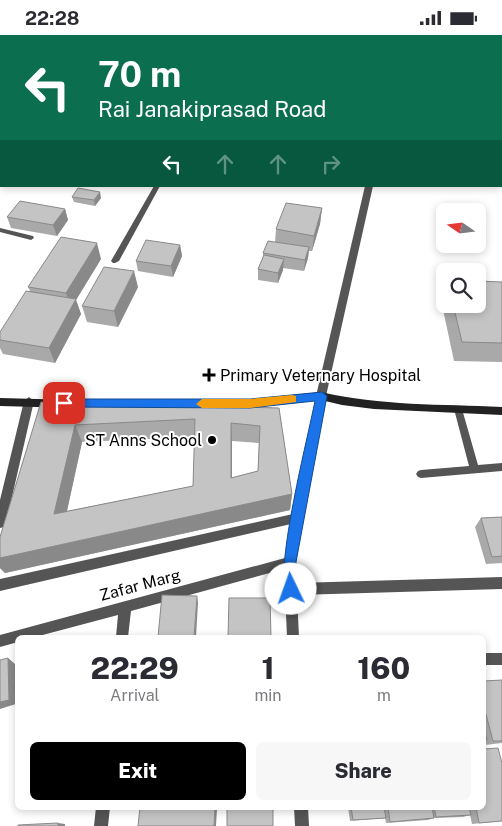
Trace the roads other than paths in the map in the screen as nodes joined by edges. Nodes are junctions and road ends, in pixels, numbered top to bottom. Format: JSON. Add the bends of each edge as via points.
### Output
{"nodes":[{"id":1,"x":156,"y":187,"type":"edge"},
{"id":2,"x":369,"y":187,"type":"edge"},
{"id":3,"x":0,"y":230,"type":"edge"},
{"id":4,"x":31,"y":238,"type":"dead end"},
{"id":5,"x":116,"y":261,"type":"dead end"},
{"id":6,"x":322,"y":396,"type":"junction"},
{"id":7,"x":29,"y":401,"type":"junction"},
{"id":8,"x":0,"y":402,"type":"edge"},
{"id":9,"x":458,"y":409,"type":"junction"},
{"id":10,"x":502,"y":411,"type":"edge"},
{"id":11,"x":502,"y":467,"type":"edge"},
{"id":12,"x":474,"y":469,"type":"junction"},
{"id":13,"x":422,"y":474,"type":"dead end"},
{"id":14,"x":298,"y":518,"type":"junction"},
{"id":15,"x":0,"y":523,"type":"edge"},
{"id":16,"x":290,"y":562,"type":"junction"},
{"id":17,"x":502,"y":583,"type":"edge"},
{"id":18,"x":0,"y":585,"type":"edge"},
{"id":19,"x":291,"y":589,"type":"junction"},
{"id":20,"x":125,"y":607,"type":"junction"},
{"id":21,"x":22,"y":635,"type":"edge"},
{"id":22,"x":122,"y":635,"type":"edge"},
{"id":23,"x":293,"y":635,"type":"edge"},
{"id":24,"x":15,"y":637,"type":"edge"},
{"id":25,"x":0,"y":641,"type":"edge"},
{"id":26,"x":486,"y":659,"type":"edge"},
{"id":27,"x":502,"y":659,"type":"edge"},
{"id":28,"x":103,"y":810,"type":"edge"},
{"id":29,"x":301,"y":810,"type":"edge"},
{"id":30,"x":101,"y":826,"type":"edge"},
{"id":31,"x":302,"y":826,"type":"edge"}],
"edges":[{"from":1,"to":5,"type":"lane"},
{"from":2,"to":6,"type":"street"},
{"from":3,"to":4,"type":"lane"},
{"from":6,"to":7,"type":"main road","via":[[250,404]]},
{"from":6,"to":9,"type":"main road","via":[[366,404]]},
{"from":6,"to":14,"type":"street"},
{"from":7,"to":8,"type":"main road"},
{"from":7,"to":15,"type":"street"},
{"from":9,"to":10,"type":"main road"},
{"from":9,"to":12,"type":"lane"},
{"from":11,"to":12,"type":"lane"},
{"from":12,"to":13,"type":"lane"},
{"from":14,"to":16,"type":"street"},
{"from":14,"to":18,"type":"street"},
{"from":16,"to":19,"type":"street"},
{"from":16,"to":20,"type":"street","name":"Zafar Marg"},
{"from":17,"to":19,"type":"street"},
{"from":19,"to":23,"type":"street"},
{"from":20,"to":21,"type":"street","name":"Zafar Marg"},
{"from":20,"to":22,"type":"street"},
{"from":24,"to":25,"type":"street","name":"Zafar Marg"},
{"from":26,"to":27,"type":"street"},
{"from":28,"to":30,"type":"street"},
{"from":29,"to":31,"type":"street"}]}
